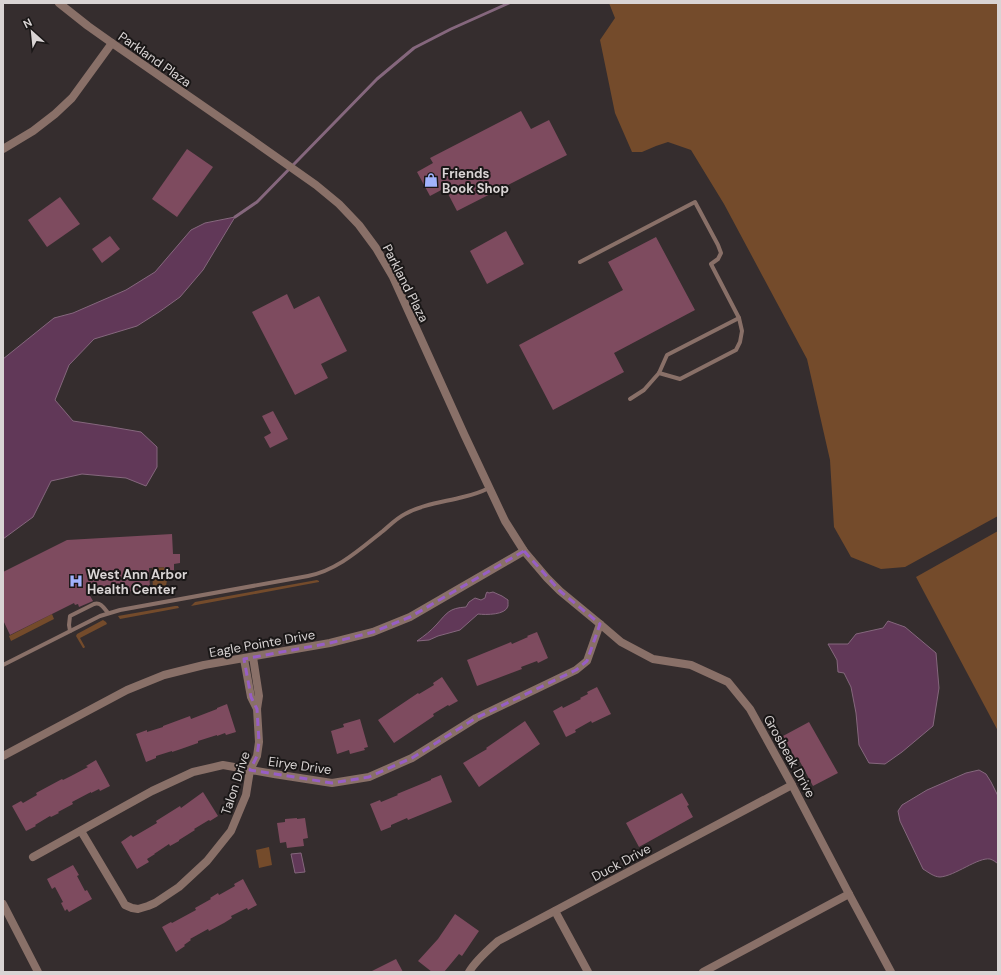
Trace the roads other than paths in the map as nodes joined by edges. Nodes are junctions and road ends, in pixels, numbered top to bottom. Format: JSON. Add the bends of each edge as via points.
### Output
{"nodes":[{"id":1,"x":59,"y":3,"type":"edge"},
{"id":2,"x":112,"y":43,"type":"junction"},
{"id":3,"x":3,"y":149,"type":"edge"},
{"id":4,"x":580,"y":262,"type":"dead end"},
{"id":5,"x":739,"y":318,"type":"junction"},
{"id":6,"x":659,"y":373,"type":"junction"},
{"id":7,"x":630,"y":399,"type":"dead end"},
{"id":8,"x":489,"y":488,"type":"junction"},
{"id":9,"x":524,"y":551,"type":"junction"},
{"id":10,"x":108,"y":613,"type":"junction"},
{"id":11,"x":600,"y":624,"type":"junction"},
{"id":12,"x":70,"y":631,"type":"junction"},
{"id":13,"x":253,"y":657,"type":"junction"},
{"id":14,"x":244,"y":659,"type":"junction"},
{"id":15,"x":3,"y":664,"type":"edge"},
{"id":16,"x":257,"y":709,"type":"junction"},
{"id":17,"x":3,"y":756,"type":"edge"},
{"id":18,"x":250,"y":770,"type":"junction"},
{"id":19,"x":792,"y":785,"type":"junction"},
{"id":20,"x":81,"y":831,"type":"junction"},
{"id":21,"x":33,"y":857,"type":"dead end"},
{"id":22,"x":849,"y":894,"type":"junction"},
{"id":23,"x":3,"y":904,"type":"edge"},
{"id":24,"x":555,"y":911,"type":"junction"},
{"id":25,"x":38,"y":972,"type":"edge"},
{"id":26,"x":469,"y":972,"type":"edge"},
{"id":27,"x":588,"y":972,"type":"edge"},
{"id":28,"x":703,"y":972,"type":"edge"},
{"id":29,"x":891,"y":972,"type":"edge"}],
"edges":[{"from":1,"to":2,"type":"street","name":"Parkland Plaza"},
{"from":2,"to":3,"type":"street","via":[[72,98],[28,135]]},
{"from":2,"to":8,"type":"street","name":"Parkland Plaza","via":[[301,175],[348,213],[368,237],[393,277]]},
{"from":4,"to":5,"type":"lane","via":[[695,202],[721,253],[711,264]]},
{"from":5,"to":6,"type":"lane","via":[[667,355]]},
{"from":5,"to":6,"type":"lane","via":[[742,331],[736,350],[680,379]]},
{"from":6,"to":7,"type":"lane","via":[[644,390]]},
{"from":8,"to":9,"type":"street","name":"Parkland Plaza","via":[[505,521]]},
{"from":8,"to":10,"type":"lane","via":[[473,495],[404,514],[357,552],[323,572]]},
{"from":9,"to":11,"type":"street","name":"Parkland Plaza","via":[[560,591]]},
{"from":9,"to":13,"type":"street","name":"Eagle Pointe Drive","via":[[410,617],[373,632]]},
{"from":10,"to":12,"type":"lane"},
{"from":10,"to":12,"type":"lane","via":[[102,605],[94,604],[70,616]]},
{"from":11,"to":18,"type":"street","name":"Eirye Drive","via":[[587,661],[576,670],[476,718],[412,758],[369,777],[332,783]]},
{"from":11,"to":19,"type":"street","name":"Grosbeak Drive","via":[[621,642],[653,659],[691,665],[728,682],[750,709]]},
{"from":12,"to":15,"type":"lane"},
{"from":13,"to":14,"type":"street","name":"Eagle Pointe Drive"},
{"from":13,"to":16,"type":"street","name":"Talon Drive","via":[[259,696]]},
{"from":14,"to":16,"type":"street","name":"Talon Drive","via":[[251,697]]},
{"from":14,"to":17,"type":"street","name":"Eagle Pointe Drive","via":[[164,675],[126,690]]},
{"from":16,"to":18,"type":"street","name":"Talon Drive","via":[[258,756]]},
{"from":18,"to":20,"type":"street","name":"Eirye Drive","via":[[223,765],[193,772],[152,791]]},
{"from":18,"to":20,"type":"street","name":"Talon Drive","via":[[246,795],[231,831],[207,861],[180,887],[148,906],[132,908],[125,905]]},
{"from":19,"to":22,"type":"street","name":"Grosbeak Drive"},
{"from":19,"to":24,"type":"street","name":"Duck Drive"},
{"from":20,"to":21,"type":"street","name":"Eirye Drive"},
{"from":22,"to":28,"type":"street"},
{"from":22,"to":29,"type":"street","name":"Grosbeak Drive"},
{"from":23,"to":25,"type":"street"},
{"from":24,"to":26,"type":"street","name":"Duck Drive","via":[[498,941]]},
{"from":24,"to":27,"type":"street"}]}
